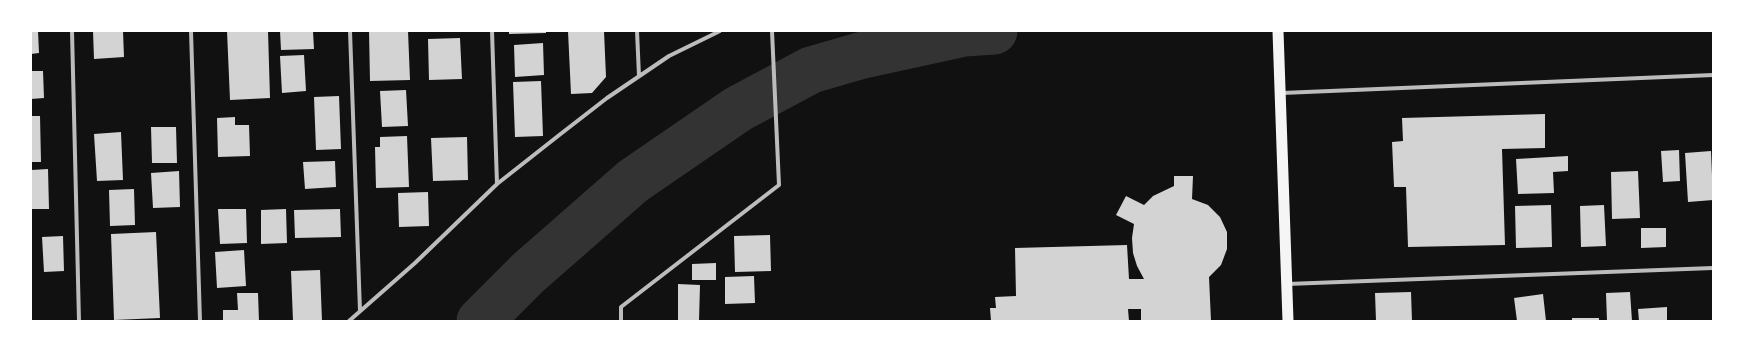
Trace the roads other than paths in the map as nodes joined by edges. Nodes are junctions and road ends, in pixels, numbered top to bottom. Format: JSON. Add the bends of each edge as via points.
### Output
{"nodes":[{"id":1,"x":72,"y":31,"type":"edge"},
{"id":2,"x":191,"y":31,"type":"edge"},
{"id":3,"x":350,"y":31,"type":"edge"},
{"id":4,"x":492,"y":31,"type":"edge"},
{"id":5,"x":637,"y":31,"type":"edge"},
{"id":6,"x":720,"y":31,"type":"edge"},
{"id":7,"x":772,"y":31,"type":"edge"},
{"id":8,"x":1278,"y":31,"type":"edge"},
{"id":9,"x":1713,"y":75,"type":"edge"},
{"id":10,"x":639,"y":76,"type":"junction"},
{"id":11,"x":1280,"y":93,"type":"junction"},
{"id":12,"x":498,"y":184,"type":"junction"},
{"id":13,"x":1713,"y":268,"type":"edge"},
{"id":14,"x":1287,"y":284,"type":"junction"},
{"id":15,"x":360,"y":311,"type":"junction"},
{"id":16,"x":80,"y":321,"type":"edge"},
{"id":17,"x":200,"y":321,"type":"edge"},
{"id":18,"x":349,"y":321,"type":"edge"},
{"id":19,"x":621,"y":321,"type":"edge"},
{"id":20,"x":1288,"y":321,"type":"edge"}],
"edges":[{"from":1,"to":16,"type":"street"},
{"from":2,"to":17,"type":"street"},
{"from":3,"to":15,"type":"street"},
{"from":4,"to":12,"type":"street"},
{"from":5,"to":10,"type":"street"},
{"from":6,"to":10,"type":"street","via":[[670,56]]},
{"from":7,"to":19,"type":"street","via":[[779,185],[621,307]]},
{"from":8,"to":11,"type":"highway"},
{"from":9,"to":11,"type":"street"},
{"from":10,"to":12,"type":"street"},
{"from":11,"to":14,"type":"highway"},
{"from":12,"to":15,"type":"street"},
{"from":13,"to":14,"type":"street"},
{"from":14,"to":20,"type":"highway"},
{"from":15,"to":18,"type":"street"}]}
